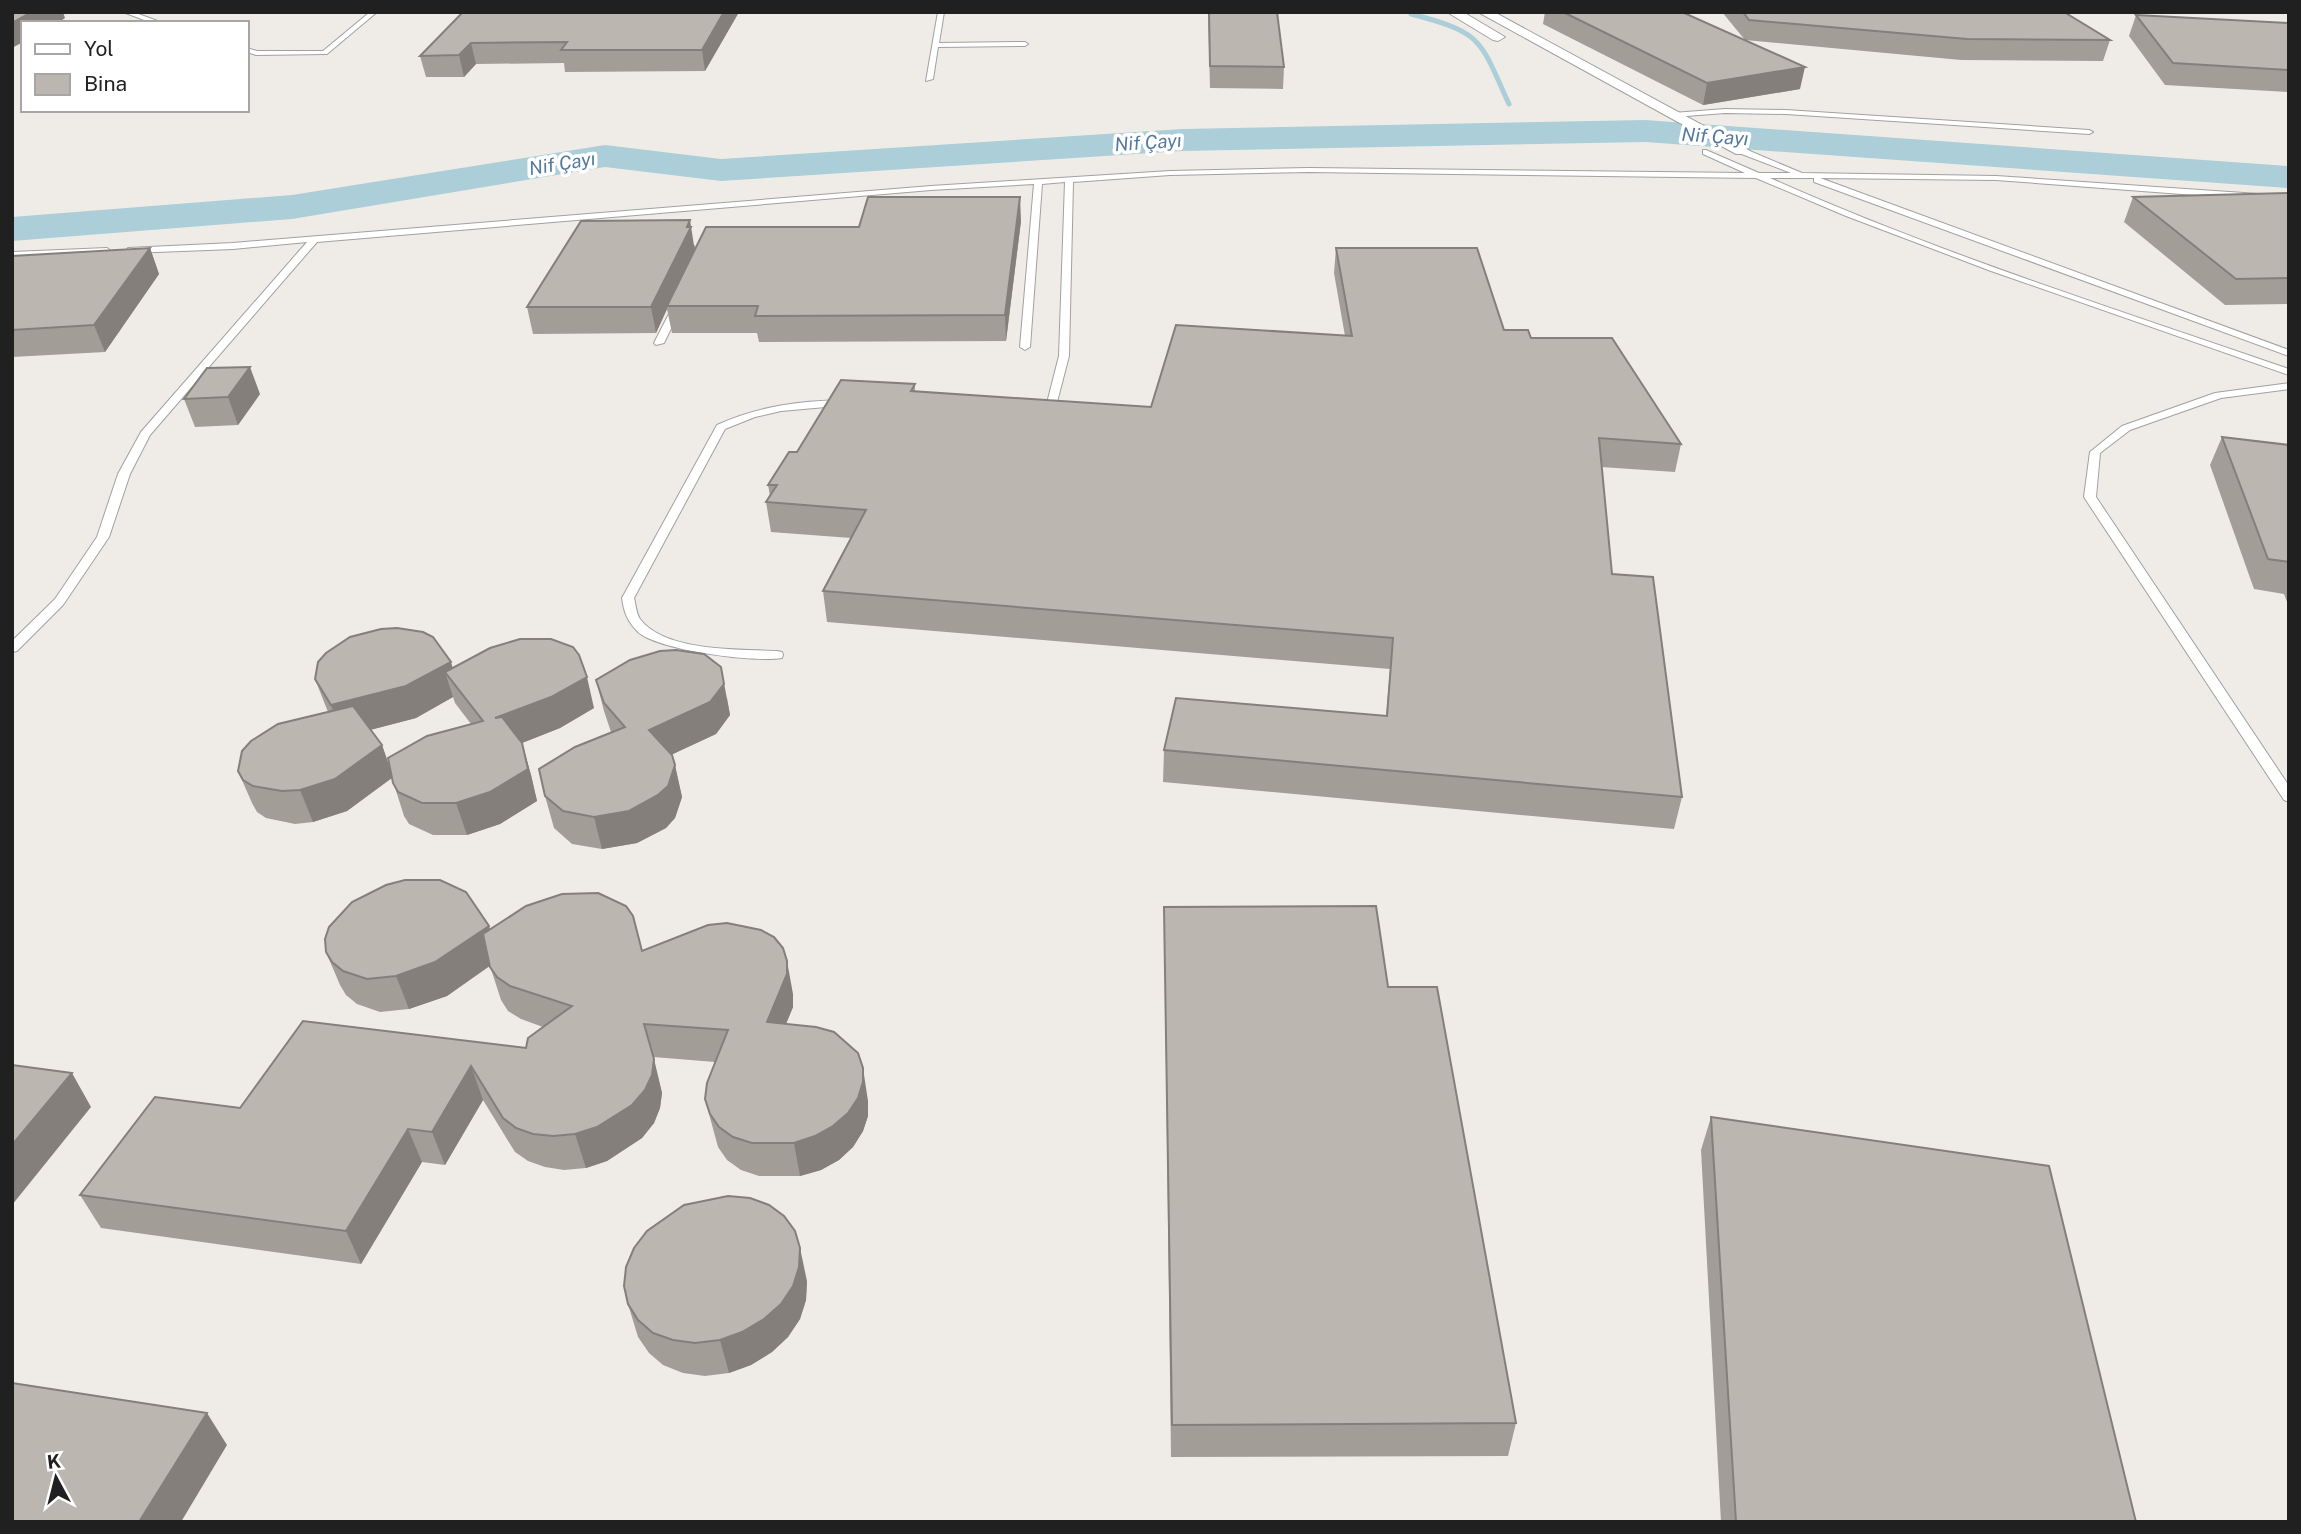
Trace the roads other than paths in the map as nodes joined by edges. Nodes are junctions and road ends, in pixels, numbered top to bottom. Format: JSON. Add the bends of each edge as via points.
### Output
{"nodes":[{"id":1,"x":126,"y":12,"type":"edge"},
{"id":2,"x":374,"y":12,"type":"edge"},
{"id":3,"x":941,"y":12,"type":"edge"},
{"id":4,"x":1453,"y":12,"type":"edge"},
{"id":5,"x":1484,"y":12,"type":"edge"},
{"id":6,"x":154,"y":21,"type":"edge"},
{"id":7,"x":1025,"y":44,"type":"dead end"},
{"id":8,"x":935,"y":45,"type":"junction"},
{"id":9,"x":1513,"y":46,"type":"dead end"},
{"id":10,"x":248,"y":50,"type":"edge"},
{"id":11,"x":929,"y":79,"type":"dead end"},
{"id":12,"x":1673,"y":115,"type":"junction"},
{"id":13,"x":1659,"y":126,"type":"dead end"},
{"id":14,"x":2089,"y":132,"type":"dead end"},
{"id":15,"x":1700,"y":149,"type":"dead end"},
{"id":16,"x":1742,"y":151,"type":"joint"},
{"id":17,"x":1760,"y":177,"type":"junction"},
{"id":18,"x":1806,"y":177,"type":"junction"},
{"id":19,"x":1069,"y":179,"type":"junction"},
{"id":20,"x":1038,"y":181,"type":"junction"},
{"id":21,"x":2289,"y":199,"type":"edge"},
{"id":22,"x":583,"y":217,"type":"junction"},
{"id":23,"x":578,"y":229,"type":"edge"},
{"id":24,"x":314,"y":239,"type":"junction"},
{"id":25,"x":12,"y":255,"type":"edge"},
{"id":26,"x":681,"y":297,"type":"edge"},
{"id":27,"x":659,"y":343,"type":"dead end"},
{"id":28,"x":1025,"y":347,"type":"dead end"},
{"id":29,"x":2289,"y":352,"type":"edge"},
{"id":30,"x":2289,"y":372,"type":"edge"},
{"id":31,"x":2289,"y":386,"type":"edge"},
{"id":32,"x":857,"y":403,"type":"edge"},
{"id":33,"x":1026,"y":405,"type":"edge"},
{"id":34,"x":12,"y":648,"type":"edge"},
{"id":35,"x":778,"y":655,"type":"dead end"},
{"id":36,"x":2289,"y":797,"type":"edge"}],
"edges":[{"from":1,"to":6,"type":"lane"},
{"from":2,"to":10,"type":"lane","via":[[325,53]]},
{"from":3,"to":8,"type":"lane"},
{"from":4,"to":9,"type":"street"},
{"from":5,"to":12,"type":"street"},
{"from":7,"to":8,"type":"lane"},
{"from":8,"to":11,"type":"lane"},
{"from":12,"to":13,"type":"street"},
{"from":12,"to":14,"type":"lane","via":[[1786,112]]},
{"from":12,"to":16,"type":"street"},
{"from":15,"to":17,"type":"lane"},
{"from":16,"to":18,"type":"lane"},
{"from":17,"to":18,"type":"lane"},
{"from":17,"to":19,"type":"lane","via":[[1309,170]]},
{"from":17,"to":30,"type":"lane","via":[[1935,250]]},
{"from":18,"to":21,"type":"lane","via":[[1996,178]]},
{"from":18,"to":29,"type":"lane"},
{"from":19,"to":20,"type":"lane"},
{"from":19,"to":33,"type":"lane","via":[[1064,356],[1051,406]]},
{"from":20,"to":22,"type":"lane"},
{"from":20,"to":28,"type":"lane"},
{"from":22,"to":23,"type":"lane"},
{"from":22,"to":24,"type":"lane"},
{"from":24,"to":25,"type":"lane"},
{"from":24,"to":34,"type":"lane","via":[[145,434],[124,474],[103,537],[59,602]]},
{"from":26,"to":27,"type":"lane"},
{"from":31,"to":36,"type":"lane","via":[[2219,395],[2126,428],[2095,452],[2090,497]]},
{"from":32,"to":35,"type":"lane","via":[[778,408],[721,427],[628,598],[630,617],[657,639],[689,647]]}]}
